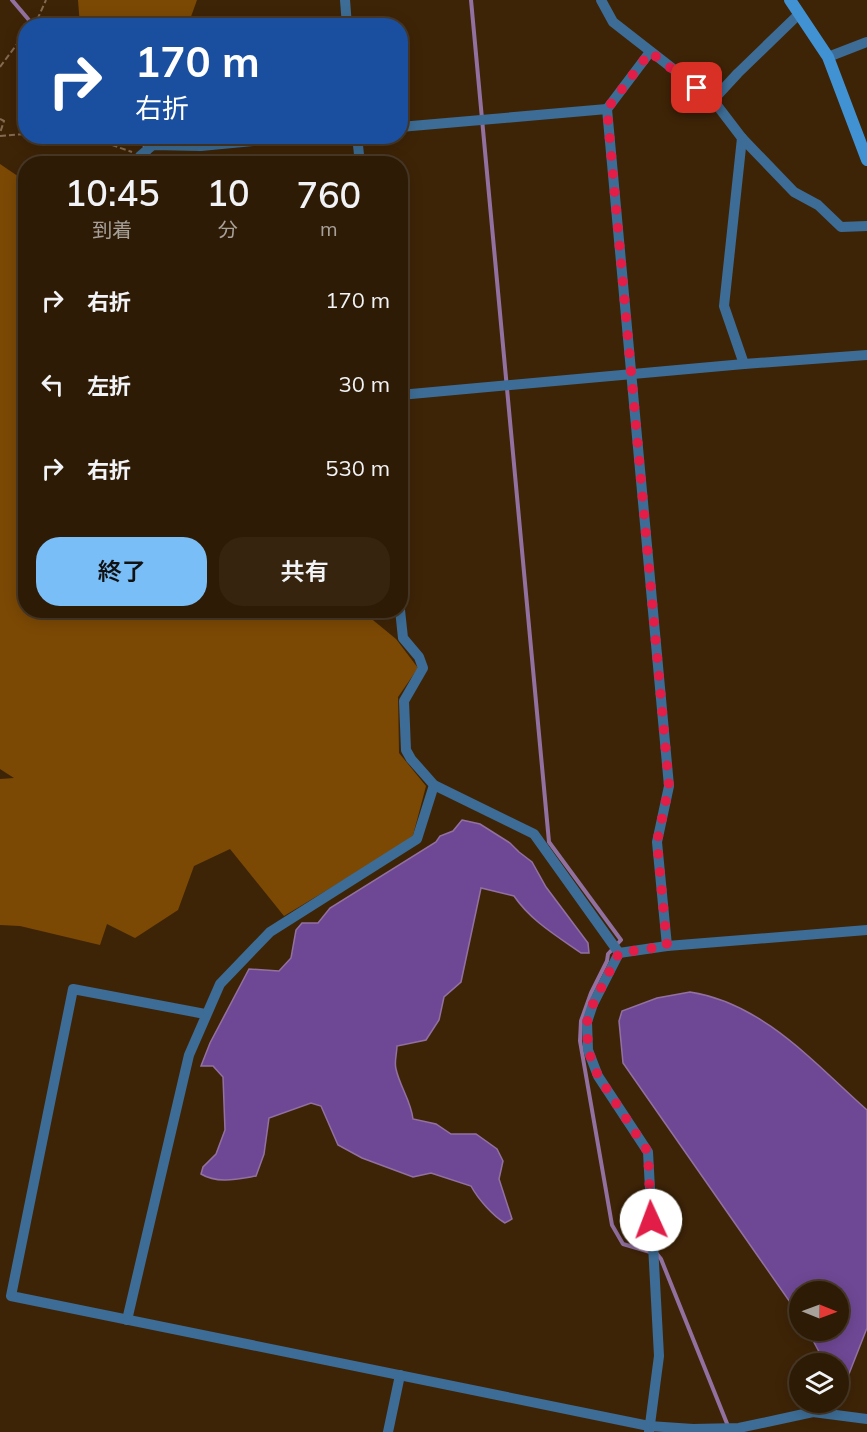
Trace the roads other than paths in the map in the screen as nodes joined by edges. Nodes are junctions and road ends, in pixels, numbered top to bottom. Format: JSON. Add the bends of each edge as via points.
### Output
{"nodes":[{"id":1,"x":345,"y":0,"type":"edge"},
{"id":2,"x":601,"y":0,"type":"edge"},
{"id":3,"x":790,"y":0,"type":"edge"},
{"id":4,"x":799,"y":14,"type":"junction"},
{"id":5,"x":346,"y":18,"type":"edge"},
{"id":6,"x":867,"y":42,"type":"edge"},
{"id":7,"x":650,"y":52,"type":"junction"},
{"id":8,"x":828,"y":57,"type":"junction"},
{"id":9,"x":713,"y":100,"type":"junction"},
{"id":10,"x":607,"y":109,"type":"junction"},
{"id":11,"x":408,"y":126,"type":"edge"},
{"id":12,"x":742,"y":138,"type":"junction"},
{"id":13,"x":221,"y":144,"type":"edge"},
{"id":14,"x":145,"y":156,"type":"edge"},
{"id":15,"x":867,"y":160,"type":"edge"},
{"id":16,"x":867,"y":226,"type":"edge"},
{"id":17,"x":867,"y":355,"type":"edge"},
{"id":18,"x":744,"y":364,"type":"junction"},
{"id":19,"x":631,"y":375,"type":"junction"},
{"id":20,"x":408,"y":394,"type":"edge"},
{"id":21,"x":401,"y":618,"type":"edge"},
{"id":22,"x":434,"y":785,"type":"junction"},
{"id":23,"x":867,"y":930,"type":"edge"},
{"id":24,"x":667,"y":946,"type":"junction"},
{"id":25,"x":619,"y":953,"type":"junction"},
{"id":26,"x":205,"y":1014,"type":"junction"},
{"id":27,"x":127,"y":1320,"type":"junction"},
{"id":28,"x":400,"y":1375,"type":"junction"},
{"id":29,"x":867,"y":1419,"type":"edge"},
{"id":30,"x":649,"y":1429,"type":"edge"},
{"id":31,"x":388,"y":1432,"type":"edge"}],
"edges":[{"from":1,"to":5,"type":"street"},
{"from":2,"to":7,"type":"street","via":[[613,22]]},
{"from":3,"to":4,"type":"street"},
{"from":4,"to":8,"type":"street"},
{"from":4,"to":9,"type":"street"},
{"from":6,"to":8,"type":"street"},
{"from":7,"to":9,"type":"street"},
{"from":7,"to":10,"type":"street"},
{"from":8,"to":15,"type":"street"},
{"from":9,"to":12,"type":"street"},
{"from":10,"to":11,"type":"street"},
{"from":10,"to":19,"type":"street"},
{"from":12,"to":16,"type":"street","via":[[794,192],[818,205],[841,227]]},
{"from":12,"to":18,"type":"street","via":[[724,306]]},
{"from":13,"to":14,"type":"street","via":[[153,145]]},
{"from":17,"to":18,"type":"street"},
{"from":18,"to":19,"type":"street"},
{"from":19,"to":20,"type":"street"},
{"from":19,"to":24,"type":"street","via":[[669,786],[657,842]]},
{"from":21,"to":22,"type":"street","via":[[403,638],[423,668],[404,701],[405,750]]},
{"from":22,"to":25,"type":"street","via":[[534,834]]},
{"from":22,"to":26,"type":"street","via":[[417,839],[270,932],[220,984]]},
{"from":23,"to":24,"type":"street"},
{"from":24,"to":25,"type":"street"},
{"from":25,"to":30,"type":"street","via":[[587,1022],[588,1050],[598,1076],[648,1152],[659,1356]]},
{"from":26,"to":27,"type":"street","via":[[189,1055]]},
{"from":26,"to":27,"type":"street","via":[[73,989],[11,1296]]},
{"from":27,"to":28,"type":"street"},
{"from":28,"to":30,"type":"street"},
{"from":28,"to":31,"type":"street"},
{"from":29,"to":30,"type":"street","via":[[813,1412],[739,1428]]}]}
